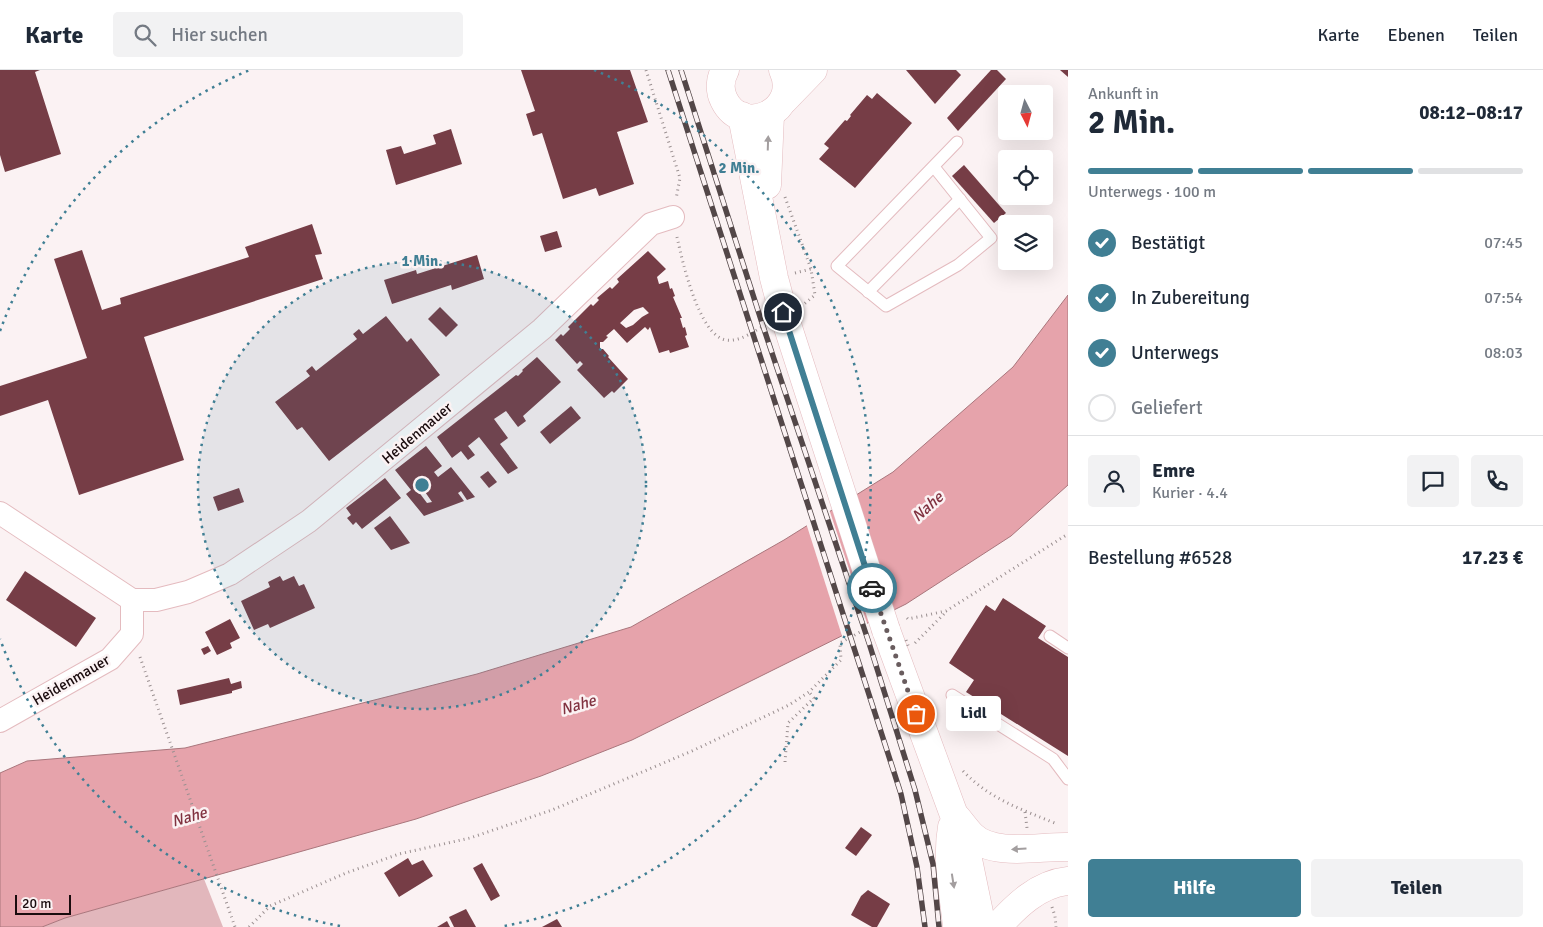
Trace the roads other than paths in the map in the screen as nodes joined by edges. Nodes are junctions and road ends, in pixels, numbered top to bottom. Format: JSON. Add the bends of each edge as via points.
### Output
{"nodes":[{"id":1,"x":724,"y":70,"type":"edge"},
{"id":2,"x":783,"y":70,"type":"edge"},
{"id":3,"x":813,"y":70,"type":"edge"},
{"id":4,"x":777,"y":107,"type":"junction"},
{"id":5,"x":742,"y":116,"type":"junction"},
{"id":6,"x":957,"y":142,"type":"dead end"},
{"id":7,"x":934,"y":167,"type":"junction"},
{"id":8,"x":960,"y":199,"type":"junction"},
{"id":9,"x":672,"y":217,"type":"road end"},
{"id":10,"x":767,"y":244,"type":"junction"},
{"id":11,"x":868,"y":292,"type":"junction"},
{"id":12,"x":0,"y":513,"type":"edge"},
{"id":13,"x":132,"y":600,"type":"junction"},
{"id":14,"x":1050,"y":636,"type":"dead end"},
{"id":15,"x":1068,"y":648,"type":"edge"},
{"id":16,"x":952,"y":695,"type":"dead end"},
{"id":17,"x":0,"y":721,"type":"edge"},
{"id":18,"x":1068,"y":779,"type":"edge"},
{"id":19,"x":954,"y":815,"type":"junction"},
{"id":20,"x":1064,"y":836,"type":"edge"},
{"id":21,"x":1068,"y":881,"type":"edge"},
{"id":22,"x":957,"y":927,"type":"edge"},
{"id":23,"x":982,"y":927,"type":"edge"},
{"id":24,"x":997,"y":927,"type":"edge"}],
"edges":[{"from":1,"to":5,"type":"street","via":[[722,96],[730,109]]},
{"from":2,"to":4,"type":"street","via":[[786,91]]},
{"from":3,"to":4,"type":"street"},
{"from":4,"to":5,"type":"street","via":[[757,118]]},
{"from":10,"to":4,"type":"street","one_way":true,"via":[[766,211]]},
{"from":5,"to":10,"type":"street"},
{"from":6,"to":7,"type":"lane"},
{"from":7,"to":8,"type":"lane"},
{"from":7,"to":11,"type":"lane","via":[[837,266]]},
{"from":8,"to":11,"type":"lane"},
{"from":8,"to":11,"type":"lane","via":[[991,238],[958,266],[886,306]]},
{"from":9,"to":13,"type":"street","name":"Heidenmauer","via":[[651,224],[542,329],[309,521],[222,578],[188,592],[156,600]]},
{"from":10,"to":19,"type":"street","bridge":true,"via":[[783,312],[875,630]]},
{"from":12,"to":13,"type":"street"},
{"from":13,"to":17,"type":"street","name":"Heidenmauer","via":[[132,634],[110,659]]},
{"from":14,"to":15,"type":"lane"},
{"from":16,"to":18,"type":"lane","via":[[1053,758]]},
{"from":20,"to":19,"type":"street","one_way":true,"via":[[1049,846],[1011,850],[997,848],[973,838]]},
{"from":19,"to":22,"type":"street","one_way":true,"via":[[950,850]]},
{"from":19,"to":23,"type":"street","via":[[969,860]]},
{"from":21,"to":24,"type":"street","via":[[1055,883],[1032,894]]}]}
